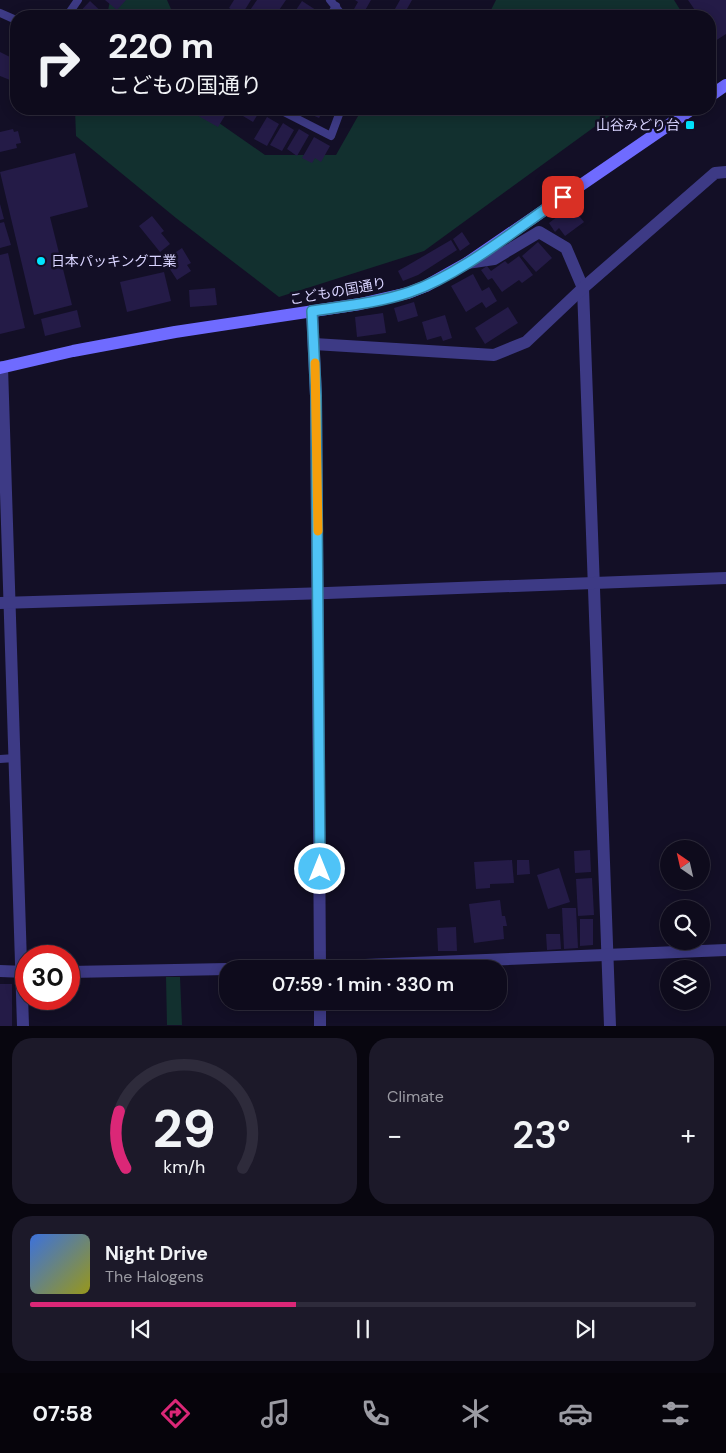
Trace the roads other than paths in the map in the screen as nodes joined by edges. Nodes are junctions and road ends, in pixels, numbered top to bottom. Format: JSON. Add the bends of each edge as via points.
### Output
{"nodes":[{"id":1,"x":330,"y":0,"type":"edge"},
{"id":2,"x":336,"y":6,"type":"junction"},
{"id":3,"x":334,"y":10,"type":"edge"},
{"id":4,"x":339,"y":10,"type":"edge"},
{"id":5,"x":290,"y":115,"type":"edge"},
{"id":6,"x":339,"y":115,"type":"edge"},
{"id":7,"x":683,"y":115,"type":"edge"},
{"id":8,"x":726,"y":172,"type":"edge"},
{"id":9,"x":467,"y":263,"type":"junction"},
{"id":10,"x":584,"y":288,"type":"junction"},
{"id":11,"x":312,"y":311,"type":"junction"},
{"id":12,"x":314,"y":344,"type":"junction"},
{"id":13,"x":1,"y":368,"type":"edge"},
{"id":14,"x":726,"y":578,"type":"edge"},
{"id":15,"x":594,"y":583,"type":"junction"},
{"id":16,"x":318,"y":594,"type":"junction"},
{"id":17,"x":5,"y":603,"type":"edge"},
{"id":18,"x":15,"y":758,"type":"junction"},
{"id":19,"x":0,"y":759,"type":"edge"},
{"id":20,"x":23,"y":945,"type":"edge"},
{"id":21,"x":726,"y":950,"type":"edge"},
{"id":22,"x":607,"y":954,"type":"junction"},
{"id":23,"x":320,"y":960,"type":"edge"},
{"id":24,"x":484,"y":960,"type":"edge"},
{"id":25,"x":219,"y":969,"type":"edge"},
{"id":26,"x":0,"y":971,"type":"edge"},
{"id":27,"x":15,"y":972,"type":"edge"},
{"id":28,"x":80,"y":972,"type":"edge"},
{"id":29,"x":23,"y":1010,"type":"edge"},
{"id":30,"x":320,"y":1010,"type":"edge"},
{"id":31,"x":23,"y":1026,"type":"edge"},
{"id":32,"x":320,"y":1026,"type":"edge"},
{"id":33,"x":610,"y":1026,"type":"edge"}],
"edges":[{"from":1,"to":2,"type":"lane"},
{"from":2,"to":3,"type":"lane"},
{"from":2,"to":4,"type":"lane"},
{"from":5,"to":6,"type":"lane","via":[[331,136]]},
{"from":7,"to":9,"type":"main road","name":"こどもの国通り"},
{"from":8,"to":10,"type":"street","via":[[715,173]]},
{"from":9,"to":10,"type":"street","via":[[494,259],[539,232],[566,248]]},
{"from":9,"to":11,"type":"main road","name":"こどもの国通り","via":[[408,293]]},
{"from":10,"to":12,"type":"street","via":[[526,342],[494,355]]},
{"from":10,"to":15,"type":"street"},
{"from":11,"to":12,"type":"street"},
{"from":11,"to":13,"type":"main road","name":"こどもの国通り","via":[[175,332]]},
{"from":12,"to":16,"type":"street"},
{"from":13,"to":17,"type":"street"},
{"from":14,"to":15,"type":"street"},
{"from":15,"to":16,"type":"street"},
{"from":15,"to":22,"type":"street"},
{"from":16,"to":17,"type":"street"},
{"from":16,"to":23,"type":"street"},
{"from":17,"to":18,"type":"street"},
{"from":18,"to":19,"type":"lane"},
{"from":18,"to":20,"type":"street"},
{"from":21,"to":22,"type":"street"},
{"from":22,"to":24,"type":"street"},
{"from":22,"to":33,"type":"street"},
{"from":25,"to":28,"type":"street"},
{"from":26,"to":27,"type":"street"},
{"from":29,"to":31,"type":"street"},
{"from":30,"to":32,"type":"street"}]}
